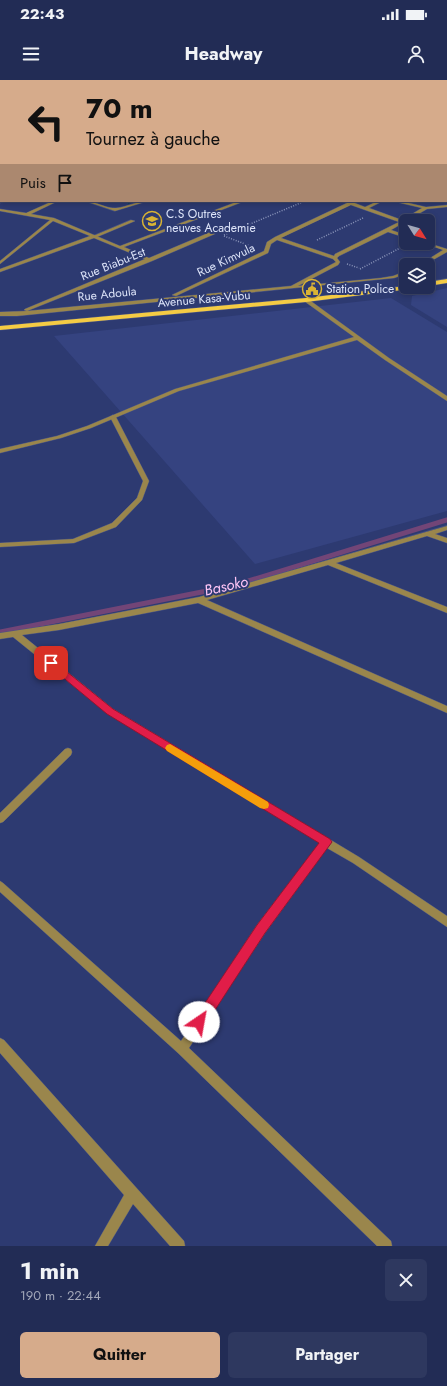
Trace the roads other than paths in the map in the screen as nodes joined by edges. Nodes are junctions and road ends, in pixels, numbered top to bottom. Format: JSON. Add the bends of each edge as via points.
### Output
{"nodes":[{"id":1,"x":54,"y":202,"type":"edge"},
{"id":2,"x":90,"y":202,"type":"edge"},
{"id":3,"x":143,"y":202,"type":"edge"},
{"id":4,"x":240,"y":202,"type":"edge"},
{"id":5,"x":348,"y":202,"type":"edge"},
{"id":6,"x":379,"y":202,"type":"edge"},
{"id":7,"x":399,"y":202,"type":"edge"},
{"id":8,"x":351,"y":203,"type":"junction"},
{"id":9,"x":447,"y":206,"type":"edge"},
{"id":10,"x":366,"y":208,"type":"junction"},
{"id":11,"x":426,"y":208,"type":"junction"},
{"id":12,"x":0,"y":210,"type":"edge"},
{"id":13,"x":28,"y":214,"type":"junction"},
{"id":14,"x":416,"y":214,"type":"edge"},
{"id":15,"x":53,"y":219,"type":"junction"},
{"id":16,"x":133,"y":221,"type":"dead end"},
{"id":17,"x":399,"y":221,"type":"edge"},
{"id":18,"x":399,"y":224,"type":"edge"},
{"id":19,"x":388,"y":230,"type":"junction"},
{"id":20,"x":215,"y":232,"type":"road end"},
{"id":21,"x":399,"y":234,"type":"edge"},
{"id":22,"x":95,"y":236,"type":"junction"},
{"id":23,"x":277,"y":238,"type":"junction"},
{"id":24,"x":435,"y":246,"type":"edge"},
{"id":25,"x":120,"y":247,"type":"junction"},
{"id":26,"x":447,"y":250,"type":"edge"},
{"id":27,"x":433,"y":258,"type":"edge"},
{"id":28,"x":335,"y":259,"type":"junction"},
{"id":29,"x":150,"y":260,"type":"junction"},
{"id":30,"x":0,"y":263,"type":"edge"},
{"id":31,"x":0,"y":271,"type":"edge"},
{"id":32,"x":399,"y":275,"type":"edge"},
{"id":33,"x":447,"y":281,"type":"edge"},
{"id":34,"x":435,"y":283,"type":"edge"},
{"id":35,"x":289,"y":288,"type":"junction"},
{"id":36,"x":399,"y":288,"type":"edge"},
{"id":37,"x":168,"y":298,"type":"junction"},
{"id":38,"x":306,"y":300,"type":"junction"},
{"id":39,"x":0,"y":314,"type":"edge"},
{"id":40,"x":17,"y":314,"type":"junction"},
{"id":41,"x":0,"y":328,"type":"edge"},
{"id":42,"x":358,"y":338,"type":"junction"},
{"id":43,"x":447,"y":399,"type":"edge"},
{"id":44,"x":113,"y":417,"type":"junction"},
{"id":45,"x":0,"y":451,"type":"edge"},
{"id":46,"x":447,"y":528,"type":"edge"},
{"id":47,"x":428,"y":534,"type":"junction"},
{"id":48,"x":447,"y":541,"type":"edge"},
{"id":49,"x":0,"y":545,"type":"edge"},
{"id":50,"x":327,"y":562,"type":"junction"},
{"id":51,"x":199,"y":600,"type":"junction"},
{"id":52,"x":447,"y":610,"type":"edge"},
{"id":53,"x":15,"y":634,"type":"junction"},
{"id":54,"x":0,"y":636,"type":"edge"},
{"id":55,"x":447,"y":710,"type":"edge"},
{"id":56,"x":68,"y":752,"type":"dead end"},
{"id":57,"x":0,"y":819,"type":"edge"},
{"id":58,"x":326,"y":842,"type":"junction"},
{"id":59,"x":0,"y":886,"type":"edge"},
{"id":60,"x":447,"y":922,"type":"edge"},
{"id":61,"x":0,"y":1044,"type":"edge"},
{"id":62,"x":182,"y":1049,"type":"junction"},
{"id":63,"x":132,"y":1194,"type":"junction"},
{"id":64,"x":101,"y":1246,"type":"edge"},
{"id":65,"x":179,"y":1246,"type":"edge"},
{"id":66,"x":386,"y":1246,"type":"edge"}],
"edges":[{"from":1,"to":13,"type":"street"},
{"from":2,"to":3,"type":"street","via":[[115,210]]},
{"from":4,"to":25,"type":"street"},
{"from":5,"to":8,"type":"street"},
{"from":6,"to":10,"type":"street"},
{"from":7,"to":11,"type":"street"},
{"from":8,"to":10,"type":"street"},
{"from":8,"to":23,"type":"street","name":"Rue Kimvula"},
{"from":9,"to":11,"type":"street"},
{"from":10,"to":17,"type":"street"},
{"from":11,"to":14,"type":"street"},
{"from":12,"to":13,"type":"street"},
{"from":13,"to":15,"type":"street"},
{"from":15,"to":22,"type":"street"},
{"from":15,"to":30,"type":"street"},
{"from":16,"to":22,"type":"street"},
{"from":18,"to":19,"type":"street"},
{"from":19,"to":21,"type":"street"},
{"from":19,"to":28,"type":"street","via":[[337,255]]},
{"from":20,"to":29,"type":"street","name":"Rue Biabu-Est"},
{"from":22,"to":25,"type":"street"},
{"from":22,"to":31,"type":"street"},
{"from":23,"to":28,"type":"street"},
{"from":23,"to":37,"type":"street","name":"Rue Kimvula","via":[[269,243],[266,252]]},
{"from":24,"to":26,"type":"street"},
{"from":25,"to":29,"type":"street"},
{"from":26,"to":27,"type":"street"},
{"from":28,"to":35,"type":"street","via":[[338,262],[336,264]]},
{"from":29,"to":40,"type":"street","name":"Rue Biabu-Est"},
{"from":32,"to":35,"type":"street","name":"Rue Adoula"},
{"from":33,"to":34,"type":"main road"},
{"from":35,"to":37,"type":"street","name":"Rue Adoula"},
{"from":36,"to":38,"type":"main road","name":"Avenue Kasa-Vubu"},
{"from":37,"to":40,"type":"street","name":"Rue Adoula"},
{"from":38,"to":41,"type":"main road","name":"Avenue Kasa-Vubu"},
{"from":38,"to":42,"type":"street"},
{"from":39,"to":40,"type":"street","name":"Rue Adoula"},
{"from":42,"to":43,"type":"street"},
{"from":42,"to":44,"type":"street","via":[[177,390]]},
{"from":44,"to":45,"type":"street","via":[[59,437]]},
{"from":44,"to":49,"type":"street","via":[[146,481],[140,499],[114,525],[74,541]]},
{"from":46,"to":47,"type":"street"},
{"from":47,"to":48,"type":"street"},
{"from":47,"to":50,"type":"street"},
{"from":50,"to":51,"type":"street"},
{"from":50,"to":52,"type":"street"},
{"from":51,"to":53,"type":"street"},
{"from":51,"to":55,"type":"street"},
{"from":53,"to":54,"type":"street"},
{"from":53,"to":58,"type":"street","via":[[110,711]]},
{"from":56,"to":57,"type":"street"},
{"from":58,"to":60,"type":"street"},
{"from":58,"to":62,"type":"street","via":[[261,929]]},
{"from":59,"to":62,"type":"street"},
{"from":61,"to":63,"type":"street"},
{"from":62,"to":66,"type":"street"},
{"from":63,"to":64,"type":"street"},
{"from":63,"to":65,"type":"street"}]}
